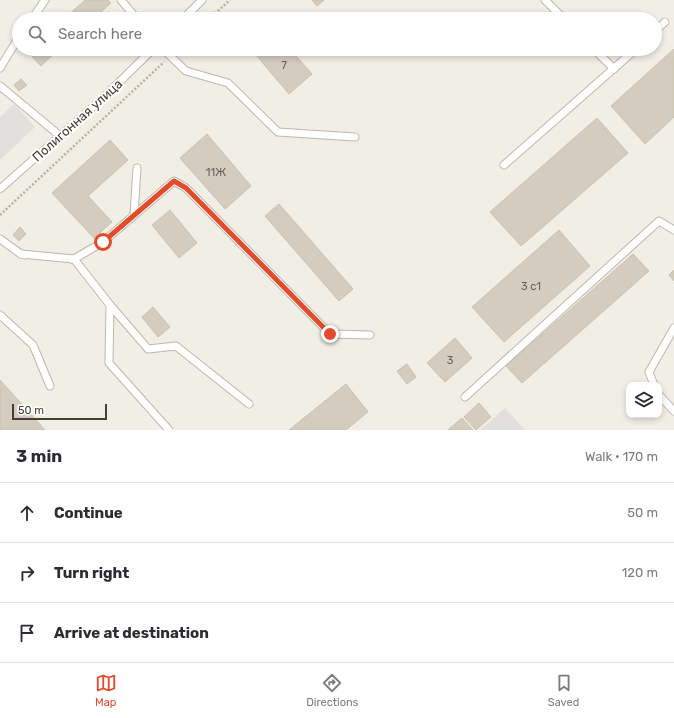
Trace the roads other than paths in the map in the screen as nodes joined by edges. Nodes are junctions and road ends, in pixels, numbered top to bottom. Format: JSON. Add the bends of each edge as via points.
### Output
{"nodes":[{"id":1,"x":45,"y":0,"type":"edge"},
{"id":2,"x":121,"y":0,"type":"edge"},
{"id":3,"x":202,"y":0,"type":"edge"},
{"id":4,"x":545,"y":0,"type":"edge"},
{"id":5,"x":37,"y":12,"type":"edge"},
{"id":6,"x":131,"y":12,"type":"edge"},
{"id":7,"x":190,"y":12,"type":"edge"},
{"id":8,"x":557,"y":12,"type":"edge"},
{"id":9,"x":665,"y":22,"type":"dead end"},
{"id":10,"x":662,"y":25,"type":"edge"},
{"id":11,"x":12,"y":48,"type":"edge"},
{"id":12,"x":145,"y":56,"type":"edge"},
{"id":13,"x":170,"y":56,"type":"edge"},
{"id":14,"x":601,"y":56,"type":"edge"},
{"id":15,"x":628,"y":56,"type":"edge"},
{"id":16,"x":0,"y":68,"type":"edge"},
{"id":17,"x":614,"y":69,"type":"junction"},
{"id":18,"x":0,"y":86,"type":"edge"},
{"id":19,"x":59,"y":135,"type":"junction"},
{"id":20,"x":355,"y":137,"type":"dead end"},
{"id":21,"x":504,"y":165,"type":"dead end"},
{"id":22,"x":137,"y":168,"type":"dead end"},
{"id":23,"x":0,"y":189,"type":"edge"},
{"id":24,"x":134,"y":214,"type":"junction"},
{"id":25,"x":674,"y":230,"type":"edge"},
{"id":26,"x":0,"y":239,"type":"edge"},
{"id":27,"x":74,"y":259,"type":"junction"},
{"id":28,"x":110,"y":305,"type":"junction"},
{"id":29,"x":0,"y":315,"type":"edge"},
{"id":30,"x":674,"y":328,"type":"edge"},
{"id":31,"x":370,"y":335,"type":"dead end"},
{"id":32,"x":653,"y":382,"type":"edge"},
{"id":33,"x":50,"y":386,"type":"dead end"},
{"id":34,"x":465,"y":397,"type":"dead end"},
{"id":35,"x":662,"y":398,"type":"edge"},
{"id":36,"x":248,"y":404,"type":"dead end"},
{"id":37,"x":674,"y":411,"type":"edge"},
{"id":38,"x":170,"y":430,"type":"edge"}],
"edges":[{"from":1,"to":5,"type":"lane"},
{"from":2,"to":6,"type":"lane"},
{"from":3,"to":7,"type":"lane"},
{"from":4,"to":8,"type":"lane"},
{"from":9,"to":10,"type":"lane"},
{"from":11,"to":16,"type":"lane"},
{"from":12,"to":19,"type":"lane","name":"Полигонная улица"},
{"from":13,"to":20,"type":"lane","via":[[186,72],[228,84],[278,132]]},
{"from":14,"to":17,"type":"lane"},
{"from":15,"to":17,"type":"lane"},
{"from":17,"to":21,"type":"lane"},
{"from":18,"to":19,"type":"lane"},
{"from":19,"to":23,"type":"lane","name":"Полигонная улица"},
{"from":22,"to":24,"type":"lane"},
{"from":24,"to":27,"type":"lane","via":[[103,242]]},
{"from":24,"to":31,"type":"lane","via":[[174,181],[186,188],[330,334]]},
{"from":25,"to":34,"type":"lane","via":[[659,221]]},
{"from":26,"to":27,"type":"lane","via":[[21,254]]},
{"from":27,"to":28,"type":"lane"},
{"from":28,"to":36,"type":"lane","via":[[148,349],[176,346]]},
{"from":28,"to":38,"type":"lane","via":[[109,363]]},
{"from":29,"to":33,"type":"lane","via":[[33,345]]},
{"from":30,"to":32,"type":"lane","via":[[649,372]]},
{"from":35,"to":37,"type":"lane"}]}
